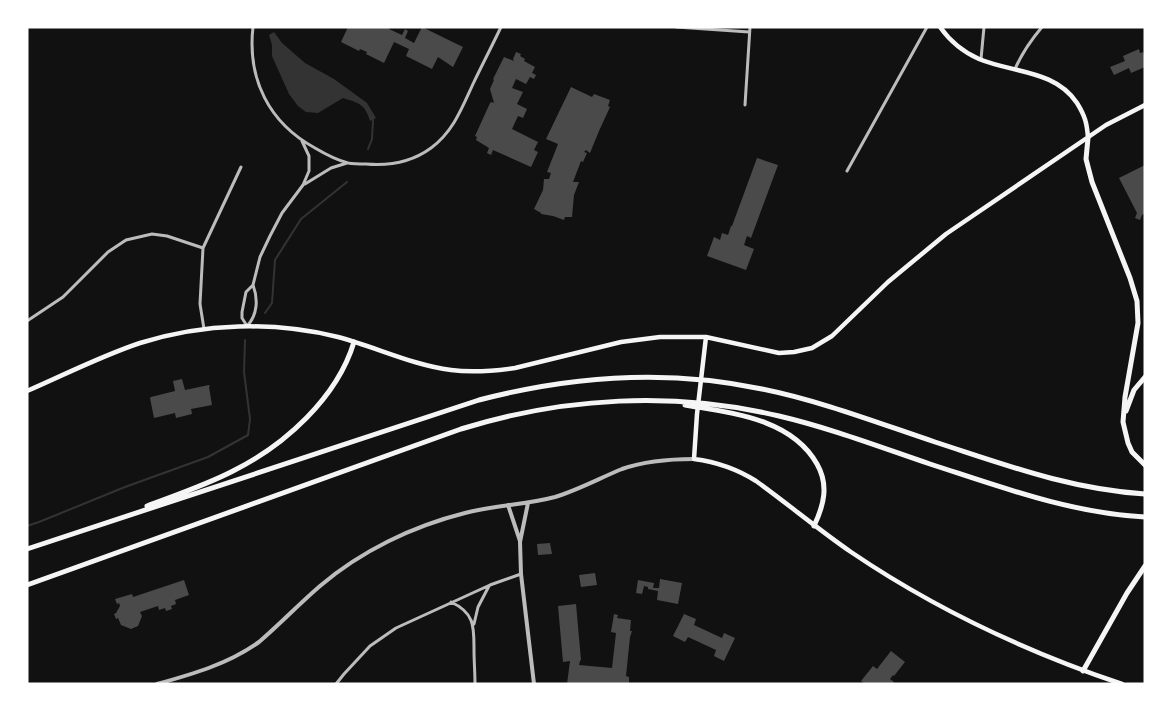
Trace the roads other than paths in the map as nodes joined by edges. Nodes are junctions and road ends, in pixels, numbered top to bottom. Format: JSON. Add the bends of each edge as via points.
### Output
{"nodes":[{"id":1,"x":253,"y":27,"type":"edge"},
{"id":2,"x":501,"y":27,"type":"edge"},
{"id":3,"x":676,"y":27,"type":"edge"},
{"id":4,"x":927,"y":27,"type":"edge"},
{"id":5,"x":940,"y":27,"type":"edge"},
{"id":6,"x":984,"y":27,"type":"edge"},
{"id":7,"x":1042,"y":27,"type":"edge"},
{"id":8,"x":750,"y":29,"type":"edge"},
{"id":9,"x":981,"y":59,"type":"junction"},
{"id":10,"x":1015,"y":69,"type":"junction"},
{"id":11,"x":745,"y":105,"type":"dead end"},
{"id":12,"x":1145,"y":105,"type":"edge"},
{"id":13,"x":1088,"y":138,"type":"junction"},
{"id":14,"x":302,"y":141,"type":"junction"},
{"id":15,"x":347,"y":162,"type":"junction"},
{"id":16,"x":241,"y":167,"type":"dead end"},
{"id":17,"x":848,"y":171,"type":"dead end"},
{"id":18,"x":303,"y":185,"type":"junction"},
{"id":19,"x":202,"y":248,"type":"junction"},
{"id":20,"x":253,"y":285,"type":"junction"},
{"id":21,"x":27,"y":321,"type":"edge"},
{"id":22,"x":248,"y":326,"type":"junction"},
{"id":23,"x":204,"y":329,"type":"junction"},
{"id":24,"x":706,"y":337,"type":"junction"},
{"id":25,"x":354,"y":342,"type":"junction"},
{"id":26,"x":1145,"y":377,"type":"edge"},
{"id":27,"x":27,"y":391,"type":"edge"},
{"id":28,"x":657,"y":400,"type":"junction"},
{"id":29,"x":1126,"y":439,"type":"junction"},
{"id":30,"x":694,"y":459,"type":"junction"},
{"id":31,"x":1145,"y":465,"type":"edge"},
{"id":32,"x":1145,"y":494,"type":"edge"},
{"id":33,"x":528,"y":502,"type":"junction"},
{"id":34,"x":508,"y":505,"type":"junction"},
{"id":35,"x":1145,"y":517,"type":"edge"},
{"id":36,"x":814,"y":526,"type":"junction"},
{"id":37,"x":84,"y":531,"type":"junction"},
{"id":38,"x":520,"y":542,"type":"junction"},
{"id":39,"x":27,"y":549,"type":"edge"},
{"id":40,"x":1145,"y":566,"type":"edge"},
{"id":41,"x":521,"y":574,"type":"junction"},
{"id":42,"x":27,"y":585,"type":"edge"},
{"id":43,"x":490,"y":585,"type":"junction"},
{"id":44,"x":451,"y":602,"type":"junction"},
{"id":45,"x":474,"y":624,"type":"junction"},
{"id":46,"x":1083,"y":671,"type":"junction"},
{"id":47,"x":156,"y":684,"type":"edge"},
{"id":48,"x":336,"y":684,"type":"edge"},
{"id":49,"x":475,"y":684,"type":"edge"},
{"id":50,"x":534,"y":684,"type":"edge"},
{"id":51,"x":1122,"y":684,"type":"edge"}],
"edges":[{"from":1,"to":14,"type":"street","via":[[252,58],[264,97],[282,124]]},
{"from":2,"to":15,"type":"street","via":[[444,137],[422,154],[398,163]]},
{"from":3,"to":8,"type":"street"},
{"from":4,"to":17,"type":"street"},
{"from":5,"to":9,"type":"main road","via":[[956,45]]},
{"from":6,"to":9,"type":"street"},
{"from":7,"to":10,"type":"street"},
{"from":8,"to":11,"type":"street"},
{"from":9,"to":10,"type":"main road"},
{"from":10,"to":13,"type":"main road","via":[[1065,89],[1086,119]]},
{"from":12,"to":13,"type":"main road"},
{"from":13,"to":24,"type":"main road","via":[[937,240],[817,346],[779,353]]},
{"from":13,"to":29,"type":"highway","via":[[1086,159],[1092,182],[1137,301],[1137,334],[1123,410]]},
{"from":14,"to":15,"type":"street"},
{"from":14,"to":18,"type":"street","via":[[309,156],[309,171]]},
{"from":15,"to":18,"type":"street"},
{"from":16,"to":19,"type":"street"},
{"from":18,"to":20,"type":"street","via":[[270,236]]},
{"from":19,"to":21,"type":"street","via":[[152,234],[126,240],[108,252],[63,297]]},
{"from":19,"to":23,"type":"street"},
{"from":20,"to":22,"type":"street","via":[[255,313]]},
{"from":20,"to":22,"type":"street","via":[[246,292],[242,312]]},
{"from":22,"to":23,"type":"main road"},
{"from":22,"to":25,"type":"main road","via":[[305,331]]},
{"from":23,"to":27,"type":"main road","via":[[140,343]]},
{"from":24,"to":25,"type":"main road","via":[[634,340],[482,372],[435,367]]},
{"from":24,"to":30,"type":"main road"},
{"from":25,"to":37,"type":"highway","via":[[347,363],[328,393],[297,426],[261,455],[222,477]]},
{"from":26,"to":29,"type":"highway","via":[[1134,390],[1126,410]]},
{"from":28,"to":35,"type":"highway","via":[[778,416],[1039,499],[1090,511]]},
{"from":28,"to":36,"type":"highway","via":[[744,416],[799,441],[819,467],[825,485],[824,502]]},
{"from":28,"to":42,"type":"highway","via":[[557,406],[484,422]]},
{"from":29,"to":31,"type":"highway"},
{"from":30,"to":33,"type":"street","via":[[669,459],[622,469],[564,494]]},
{"from":30,"to":36,"type":"main road","via":[[744,473]]},
{"from":32,"to":37,"type":"highway","via":[[1094,489],[1045,477],[834,408],[769,391],[712,381],[630,377],[553,384],[479,400]]},
{"from":33,"to":34,"type":"street"},
{"from":33,"to":38,"type":"street"},
{"from":34,"to":38,"type":"street"},
{"from":34,"to":47,"type":"street","via":[[462,514],[383,544],[321,585],[249,649],[206,670]]},
{"from":36,"to":46,"type":"main road","via":[[878,569],[962,616],[1016,644]]},
{"from":37,"to":39,"type":"highway"},
{"from":38,"to":41,"type":"street"},
{"from":40,"to":46,"type":"highway"},
{"from":41,"to":43,"type":"street"},
{"from":41,"to":50,"type":"street"},
{"from":43,"to":44,"type":"street"},
{"from":43,"to":45,"type":"street"},
{"from":44,"to":45,"type":"street","via":[[467,612]]},
{"from":44,"to":48,"type":"street","via":[[396,628],[370,646]]},
{"from":45,"to":49,"type":"street"},
{"from":46,"to":51,"type":"main road"}]}
